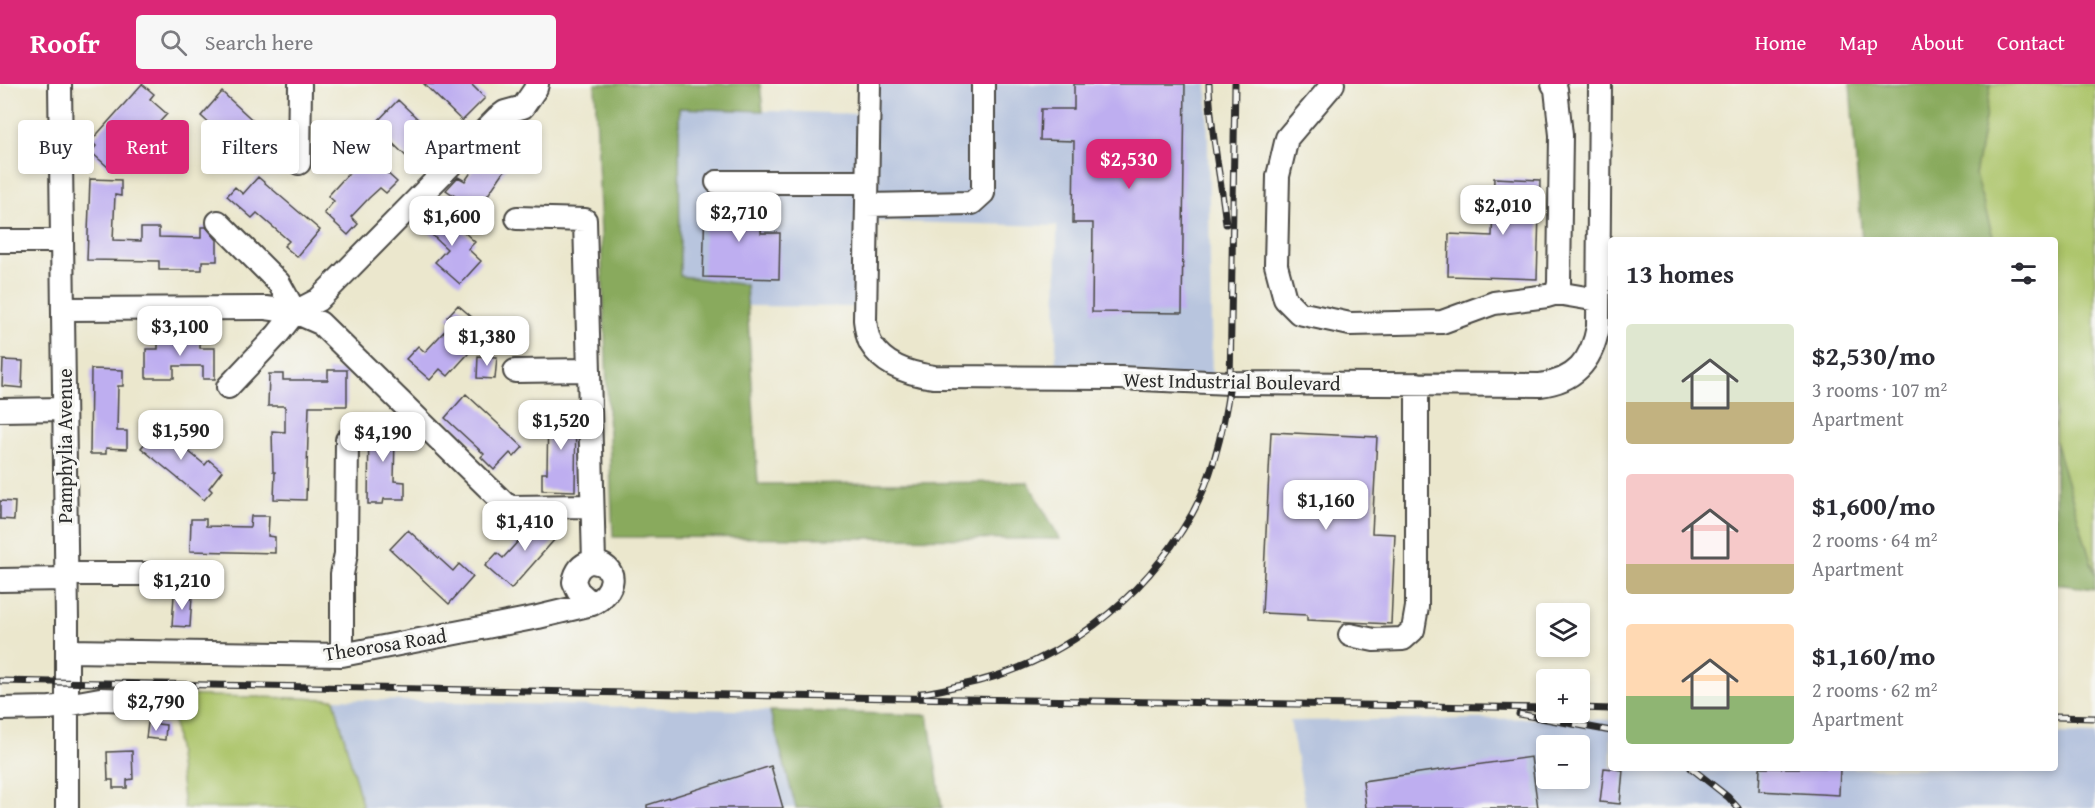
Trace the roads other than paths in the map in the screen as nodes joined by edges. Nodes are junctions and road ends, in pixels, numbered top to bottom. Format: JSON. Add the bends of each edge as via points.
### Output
{"nodes":[{"id":1,"x":60,"y":84,"type":"edge"},
{"id":2,"x":300,"y":84,"type":"edge"},
{"id":3,"x":537,"y":84,"type":"edge"},
{"id":4,"x":869,"y":84,"type":"edge"},
{"id":5,"x":983,"y":84,"type":"edge"},
{"id":6,"x":1333,"y":84,"type":"edge"},
{"id":7,"x":1553,"y":84,"type":"edge"},
{"id":8,"x":1600,"y":84,"type":"edge"},
{"id":9,"x":299,"y":163,"type":"dead end"},
{"id":10,"x":717,"y":182,"type":"dead end"},
{"id":11,"x":867,"y":182,"type":"junction"},
{"id":12,"x":867,"y":205,"type":"junction"},
{"id":13,"x":517,"y":218,"type":"dead end"},
{"id":14,"x":218,"y":222,"type":"dead end"},
{"id":15,"x":0,"y":241,"type":"edge"},
{"id":16,"x":62,"y":241,"type":"junction"},
{"id":17,"x":1557,"y":293,"type":"junction"},
{"id":18,"x":1598,"y":300,"type":"junction"},
{"id":19,"x":63,"y":309,"type":"junction"},
{"id":20,"x":295,"y":312,"type":"junction"},
{"id":21,"x":589,"y":370,"type":"junction"},
{"id":22,"x":515,"y":371,"type":"dead end"},
{"id":23,"x":1417,"y":384,"type":"junction"},
{"id":24,"x":228,"y":387,"type":"dead end"},
{"id":25,"x":64,"y":409,"type":"junction"},
{"id":26,"x":0,"y":410,"type":"edge"},
{"id":27,"x":347,"y":440,"type":"dead end"},
{"id":28,"x":588,"y":507,"type":"junction"},
{"id":29,"x":152,"y":574,"type":"dead end"},
{"id":30,"x":66,"y":577,"type":"junction"},
{"id":31,"x":0,"y":580,"type":"edge"},
{"id":32,"x":1350,"y":635,"type":"dead end"},
{"id":33,"x":67,"y":651,"type":"junction"},
{"id":34,"x":342,"y":655,"type":"junction"},
{"id":35,"x":168,"y":701,"type":"dead end"},
{"id":36,"x":67,"y":705,"type":"junction"},
{"id":37,"x":0,"y":709,"type":"edge"},
{"id":38,"x":67,"y":808,"type":"edge"}],
"edges":[{"from":1,"to":16,"type":"street","name":"Pamphylia Avenue"},
{"from":2,"to":9,"type":"street"},
{"from":3,"to":20,"type":"street","via":[[523,107],[497,118],[318,300]]},
{"from":4,"to":11,"type":"street"},
{"from":5,"to":12,"type":"street","via":[[982,192],[978,198],[972,203]]},
{"from":6,"to":17,"type":"street","via":[[1287,138],[1278,176],[1276,265],[1285,299],[1299,313],[1350,324],[1442,322],[1494,303]]},
{"from":7,"to":17,"type":"street","via":[[1561,135]]},
{"from":8,"to":18,"type":"street"},
{"from":10,"to":11,"type":"street"},
{"from":11,"to":12,"type":"street"},
{"from":12,"to":23,"type":"street","name":"West Industrial Boulevard","via":[[865,320],[871,344],[888,362],[912,374]]},
{"from":13,"to":21,"type":"street","via":[[585,220]]},
{"from":14,"to":20,"type":"street","via":[[279,283]]},
{"from":15,"to":16,"type":"street"},
{"from":16,"to":19,"type":"street","name":"Pamphylia Avenue"},
{"from":17,"to":18,"type":"street"},
{"from":18,"to":23,"type":"street","name":"West Industrial Boulevard","via":[[1595,344],[1585,362],[1556,383]]},
{"from":19,"to":20,"type":"street","via":[[266,308]]},
{"from":19,"to":25,"type":"street","name":"Pamphylia Avenue"},
{"from":20,"to":24,"type":"street"},
{"from":20,"to":28,"type":"street","via":[[320,322],[504,503],[511,507]]},
{"from":21,"to":22,"type":"street"},
{"from":21,"to":28,"type":"street"},
{"from":23,"to":32,"type":"street","via":[[1417,607],[1413,630],[1403,639],[1374,640]]},
{"from":25,"to":26,"type":"street"},
{"from":25,"to":30,"type":"street","name":"Pamphylia Avenue"},
{"from":27,"to":34,"type":"street"},
{"from":28,"to":34,"type":"street","name":"Theorosa Road","via":[[594,562],[583,564],[574,582],[591,604]]},
{"from":29,"to":30,"type":"street"},
{"from":30,"to":31,"type":"street"},
{"from":30,"to":33,"type":"street","name":"Pamphylia Avenue"},
{"from":33,"to":34,"type":"street","name":"Theorosa Road"},
{"from":33,"to":36,"type":"street","name":"Pamphylia Avenue"},
{"from":35,"to":36,"type":"street","via":[[100,699]]},
{"from":36,"to":37,"type":"street"},
{"from":36,"to":38,"type":"street","name":"Pamphylia Avenue"}]}
